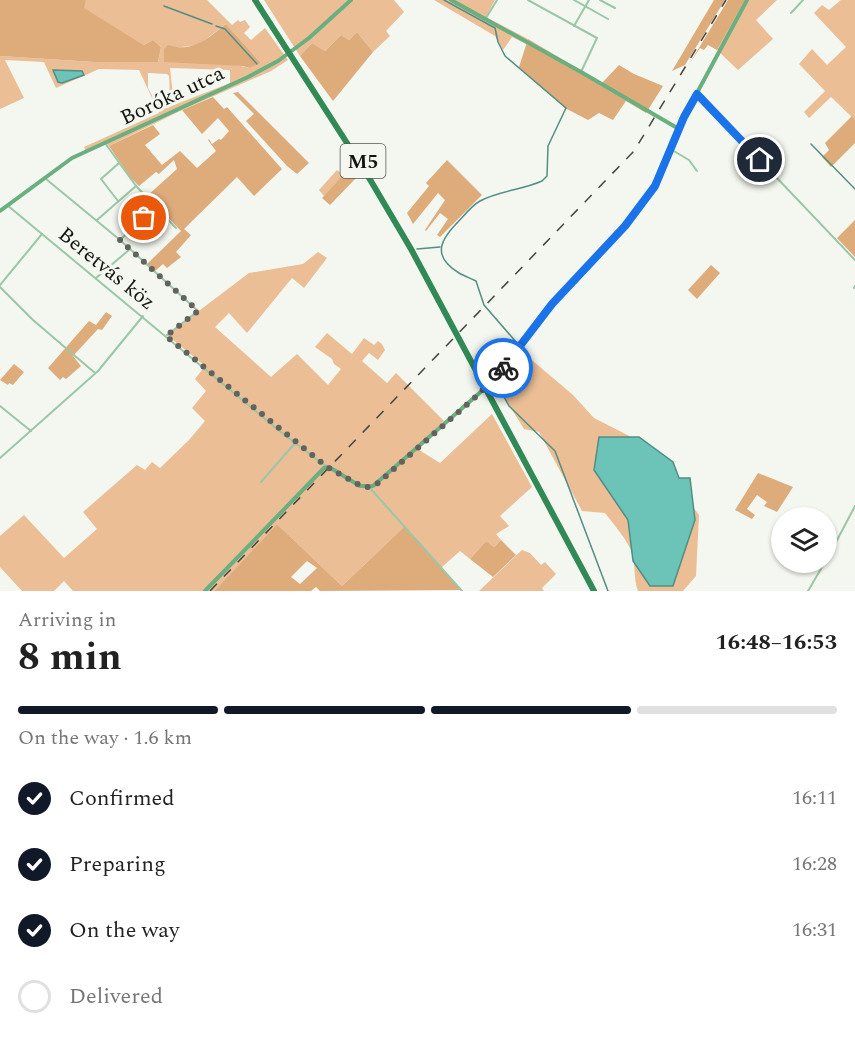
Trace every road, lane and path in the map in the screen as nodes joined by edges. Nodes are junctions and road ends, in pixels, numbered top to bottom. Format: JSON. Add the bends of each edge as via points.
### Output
{"nodes":[{"id":1,"x":257,"y":0,"type":"edge"},
{"id":2,"x":351,"y":0,"type":"edge"},
{"id":3,"x":451,"y":0,"type":"edge"},
{"id":4,"x":497,"y":0,"type":"edge"},
{"id":5,"x":528,"y":0,"type":"edge"},
{"id":6,"x":574,"y":0,"type":"edge"},
{"id":7,"x":589,"y":0,"type":"edge"},
{"id":8,"x":600,"y":0,"type":"edge"},
{"id":9,"x":747,"y":0,"type":"edge"},
{"id":10,"x":803,"y":0,"type":"edge"},
{"id":11,"x":585,"y":7,"type":"junction"},
{"id":12,"x":615,"y":8,"type":"dead end"},
{"id":13,"x":791,"y":13,"type":"dead end"},
{"id":14,"x":608,"y":19,"type":"dead end"},
{"id":15,"x":485,"y":20,"type":"junction"},
{"id":16,"x":574,"y":26,"type":"junction"},
{"id":17,"x":581,"y":72,"type":"junction"},
{"id":18,"x":697,"y":94,"type":"junction"},
{"id":19,"x":679,"y":129,"type":"junction"},
{"id":20,"x":105,"y":143,"type":"junction"},
{"id":21,"x":671,"y":150,"type":"junction"},
{"id":22,"x":119,"y":162,"type":"junction"},
{"id":23,"x":697,"y":171,"type":"dead end"},
{"id":24,"x":44,"y":177,"type":"junction"},
{"id":25,"x":136,"y":186,"type":"junction"},
{"id":26,"x":118,"y":201,"type":"junction"},
{"id":27,"x":7,"y":205,"type":"junction"},
{"id":28,"x":156,"y":207,"type":"junction"},
{"id":29,"x":0,"y":211,"type":"edge"},
{"id":30,"x":97,"y":220,"type":"junction"},
{"id":31,"x":176,"y":228,"type":"dead end"},
{"id":32,"x":42,"y":234,"type":"junction"},
{"id":33,"x":120,"y":240,"type":"junction"},
{"id":34,"x":130,"y":249,"type":"junction"},
{"id":35,"x":855,"y":260,"type":"edge"},
{"id":36,"x":96,"y":278,"type":"junction"},
{"id":37,"x":0,"y":286,"type":"edge"},
{"id":38,"x":143,"y":316,"type":"junction"},
{"id":39,"x":166,"y":336,"type":"junction"},
{"id":40,"x":95,"y":373,"type":"junction"},
{"id":41,"x":0,"y":406,"type":"edge"},
{"id":42,"x":31,"y":431,"type":"junction"},
{"id":43,"x":296,"y":442,"type":"junction"},
{"id":44,"x":0,"y":458,"type":"edge"},
{"id":45,"x":327,"y":467,"type":"junction"},
{"id":46,"x":261,"y":482,"type":"dead end"},
{"id":47,"x":369,"y":487,"type":"junction"},
{"id":48,"x":855,"y":506,"type":"edge"},
{"id":49,"x":837,"y":541,"type":"edge"},
{"id":50,"x":819,"y":573,"type":"edge"},
{"id":51,"x":206,"y":591,"type":"edge"},
{"id":52,"x":462,"y":591,"type":"edge"},
{"id":53,"x":596,"y":591,"type":"edge"},
{"id":54,"x":808,"y":591,"type":"edge"}],
"edges":[{"from":1,"to":53,"type":"highway","number":"M5","via":[[375,186],[456,328]]},
{"from":2,"to":20,"type":"street","name":"Boróka utca","via":[[286,55],[248,77]]},
{"from":3,"to":15,"type":"street"},
{"from":4,"to":15,"type":"street"},
{"from":5,"to":16,"type":"street"},
{"from":6,"to":11,"type":"street"},
{"from":7,"to":11,"type":"street"},
{"from":8,"to":12,"type":"street"},
{"from":9,"to":18,"type":"street"},
{"from":10,"to":13,"type":"street"},
{"from":11,"to":14,"type":"street"},
{"from":11,"to":16,"type":"street"},
{"from":15,"to":17,"type":"street"},
{"from":16,"to":17,"type":"street","via":[[597,38]]},
{"from":17,"to":19,"type":"street"},
{"from":18,"to":19,"type":"street"},
{"from":18,"to":35,"type":"street"},
{"from":19,"to":21,"type":"street"},
{"from":20,"to":22,"type":"street"},
{"from":20,"to":24,"type":"street","name":"Boróka utca"},
{"from":21,"to":23,"type":"street","via":[[689,160]]},
{"from":21,"to":47,"type":"street","via":[[658,180],[631,219],[552,304],[484,389]]},
{"from":22,"to":25,"type":"street"},
{"from":22,"to":26,"type":"street","via":[[101,179]]},
{"from":24,"to":27,"type":"street","name":"Boróka utca"},
{"from":24,"to":30,"type":"street"},
{"from":25,"to":26,"type":"street"},
{"from":25,"to":28,"type":"street"},
{"from":26,"to":30,"type":"street"},
{"from":27,"to":29,"type":"street","name":"Boróka utca"},
{"from":27,"to":32,"type":"street","name":"Beretvás köz"},
{"from":28,"to":31,"type":"street"},
{"from":28,"to":33,"type":"street"},
{"from":30,"to":33,"type":"street"},
{"from":32,"to":36,"type":"street","name":"Beretvás köz"},
{"from":32,"to":37,"type":"street"},
{"from":33,"to":34,"type":"street"},
{"from":34,"to":36,"type":"street"},
{"from":34,"to":39,"type":"street","via":[[198,311]]},
{"from":36,"to":38,"type":"street","name":"Beretvás köz"},
{"from":37,"to":40,"type":"street"},
{"from":38,"to":39,"type":"street","name":"Beretvás köz"},
{"from":38,"to":40,"type":"street"},
{"from":39,"to":43,"type":"street","name":"Beretvás köz"},
{"from":40,"to":42,"type":"street"},
{"from":41,"to":42,"type":"street"},
{"from":42,"to":44,"type":"street"},
{"from":43,"to":45,"type":"street","name":"Beretvás köz"},
{"from":43,"to":46,"type":"street"},
{"from":45,"to":47,"type":"street"},
{"from":45,"to":51,"type":"street"},
{"from":47,"to":52,"type":"street"},
{"from":48,"to":49,"type":"street"},
{"from":50,"to":54,"type":"street"}]}
